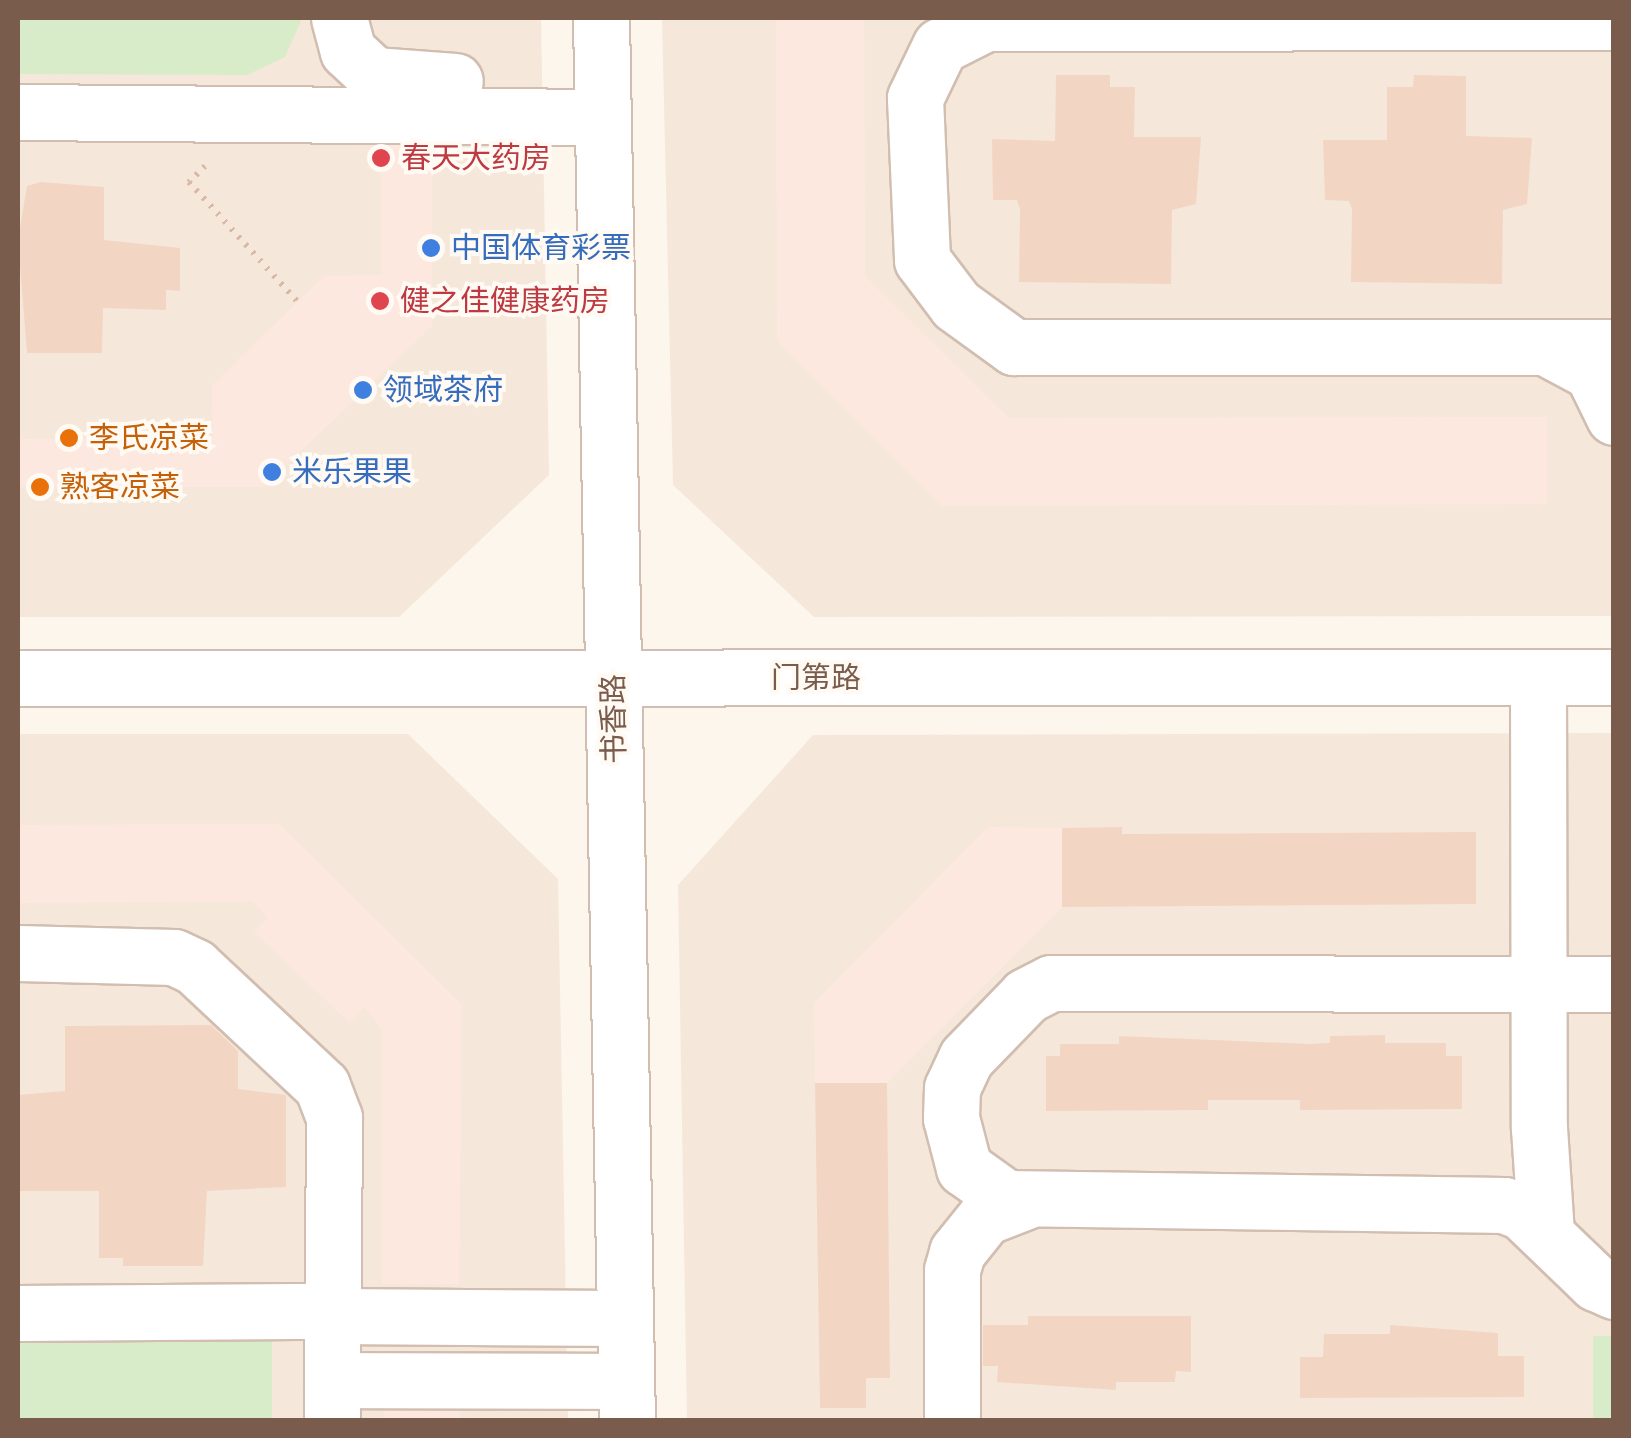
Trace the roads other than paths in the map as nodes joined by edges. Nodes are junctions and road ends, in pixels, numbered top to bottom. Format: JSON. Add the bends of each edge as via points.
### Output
{"nodes":[{"id":1,"x":601,"y":18,"type":"edge"},
{"id":2,"x":915,"y":18,"type":"edge"},
{"id":3,"x":339,"y":19,"type":"edge"},
{"id":4,"x":978,"y":20,"type":"edge"},
{"id":5,"x":1614,"y":22,"type":"edge"},
{"id":6,"x":915,"y":98,"type":"junction"},
{"id":7,"x":603,"y":99,"type":"junction"},
{"id":8,"x":18,"y":112,"type":"edge"},
{"id":9,"x":260,"y":113,"type":"junction"},
{"id":10,"x":1614,"y":347,"type":"edge"},
{"id":11,"x":1545,"y":348,"type":"junction"},
{"id":12,"x":1614,"y":417,"type":"edge"},
{"id":13,"x":18,"y":678,"type":"edge"},
{"id":14,"x":614,"y":678,"type":"junction"},
{"id":15,"x":1538,"y":678,"type":"junction"},
{"id":16,"x":1614,"y":678,"type":"edge"},
{"id":17,"x":18,"y":953,"type":"edge"},
{"id":18,"x":1539,"y":983,"type":"junction"},
{"id":19,"x":1614,"y":984,"type":"edge"},
{"id":20,"x":1540,"y":1150,"type":"junction"},
{"id":21,"x":1024,"y":1202,"type":"junction"},
{"id":22,"x":1484,"y":1204,"type":"junction"},
{"id":23,"x":1546,"y":1234,"type":"junction"},
{"id":24,"x":1614,"y":1291,"type":"edge"},
{"id":25,"x":18,"y":1313,"type":"edge"},
{"id":26,"x":332,"y":1314,"type":"junction"},
{"id":27,"x":625,"y":1318,"type":"junction"},
{"id":28,"x":332,"y":1400,"type":"edge"},
{"id":29,"x":627,"y":1401,"type":"edge"},
{"id":30,"x":952,"y":1420,"type":"edge"}],
"edges":[{"from":1,"to":7,"type":"street","name":"书香路"},
{"from":2,"to":6,"type":"street"},
{"from":3,"to":7,"type":"street","via":[[354,58],[385,78]]},
{"from":3,"to":9,"type":"street","via":[[334,54],[311,89]]},
{"from":4,"to":5,"type":"street"},
{"from":4,"to":6,"type":"street","via":[[940,46]]},
{"from":6,"to":11,"type":"street","via":[[922,260],[956,305],[1014,346]]},
{"from":7,"to":9,"type":"street"},
{"from":7,"to":14,"type":"street","name":"书香路"},
{"from":8,"to":9,"type":"street"},
{"from":10,"to":11,"type":"street"},
{"from":11,"to":12,"type":"street","via":[[1592,372]]},
{"from":13,"to":14,"type":"street","name":"门第路"},
{"from":14,"to":15,"type":"street","name":"门第路"},
{"from":14,"to":27,"type":"street","name":"书香路"},
{"from":15,"to":16,"type":"street","name":"门第路"},
{"from":15,"to":18,"type":"street"},
{"from":17,"to":26,"type":"street","via":[[174,957],[195,967],[322,1086],[334,1118]]},
{"from":18,"to":19,"type":"street"},
{"from":18,"to":20,"type":"street"},
{"from":18,"to":21,"type":"street","via":[[1041,987],[966,1058],[952,1088],[953,1139],[964,1168],[994,1193]]},
{"from":20,"to":22,"type":"street","via":[[1524,1180]]},
{"from":20,"to":23,"type":"street"},
{"from":21,"to":22,"type":"street"},
{"from":21,"to":30,"type":"street","via":[[986,1218],[957,1252]]},
{"from":22,"to":23,"type":"street","via":[[1516,1208]]},
{"from":23,"to":24,"type":"street","via":[[1596,1284]]},
{"from":25,"to":26,"type":"street"},
{"from":26,"to":27,"type":"street"},
{"from":26,"to":28,"type":"street"},
{"from":27,"to":29,"type":"street","name":"书香路"},
{"from":28,"to":29,"type":"street"}]}
